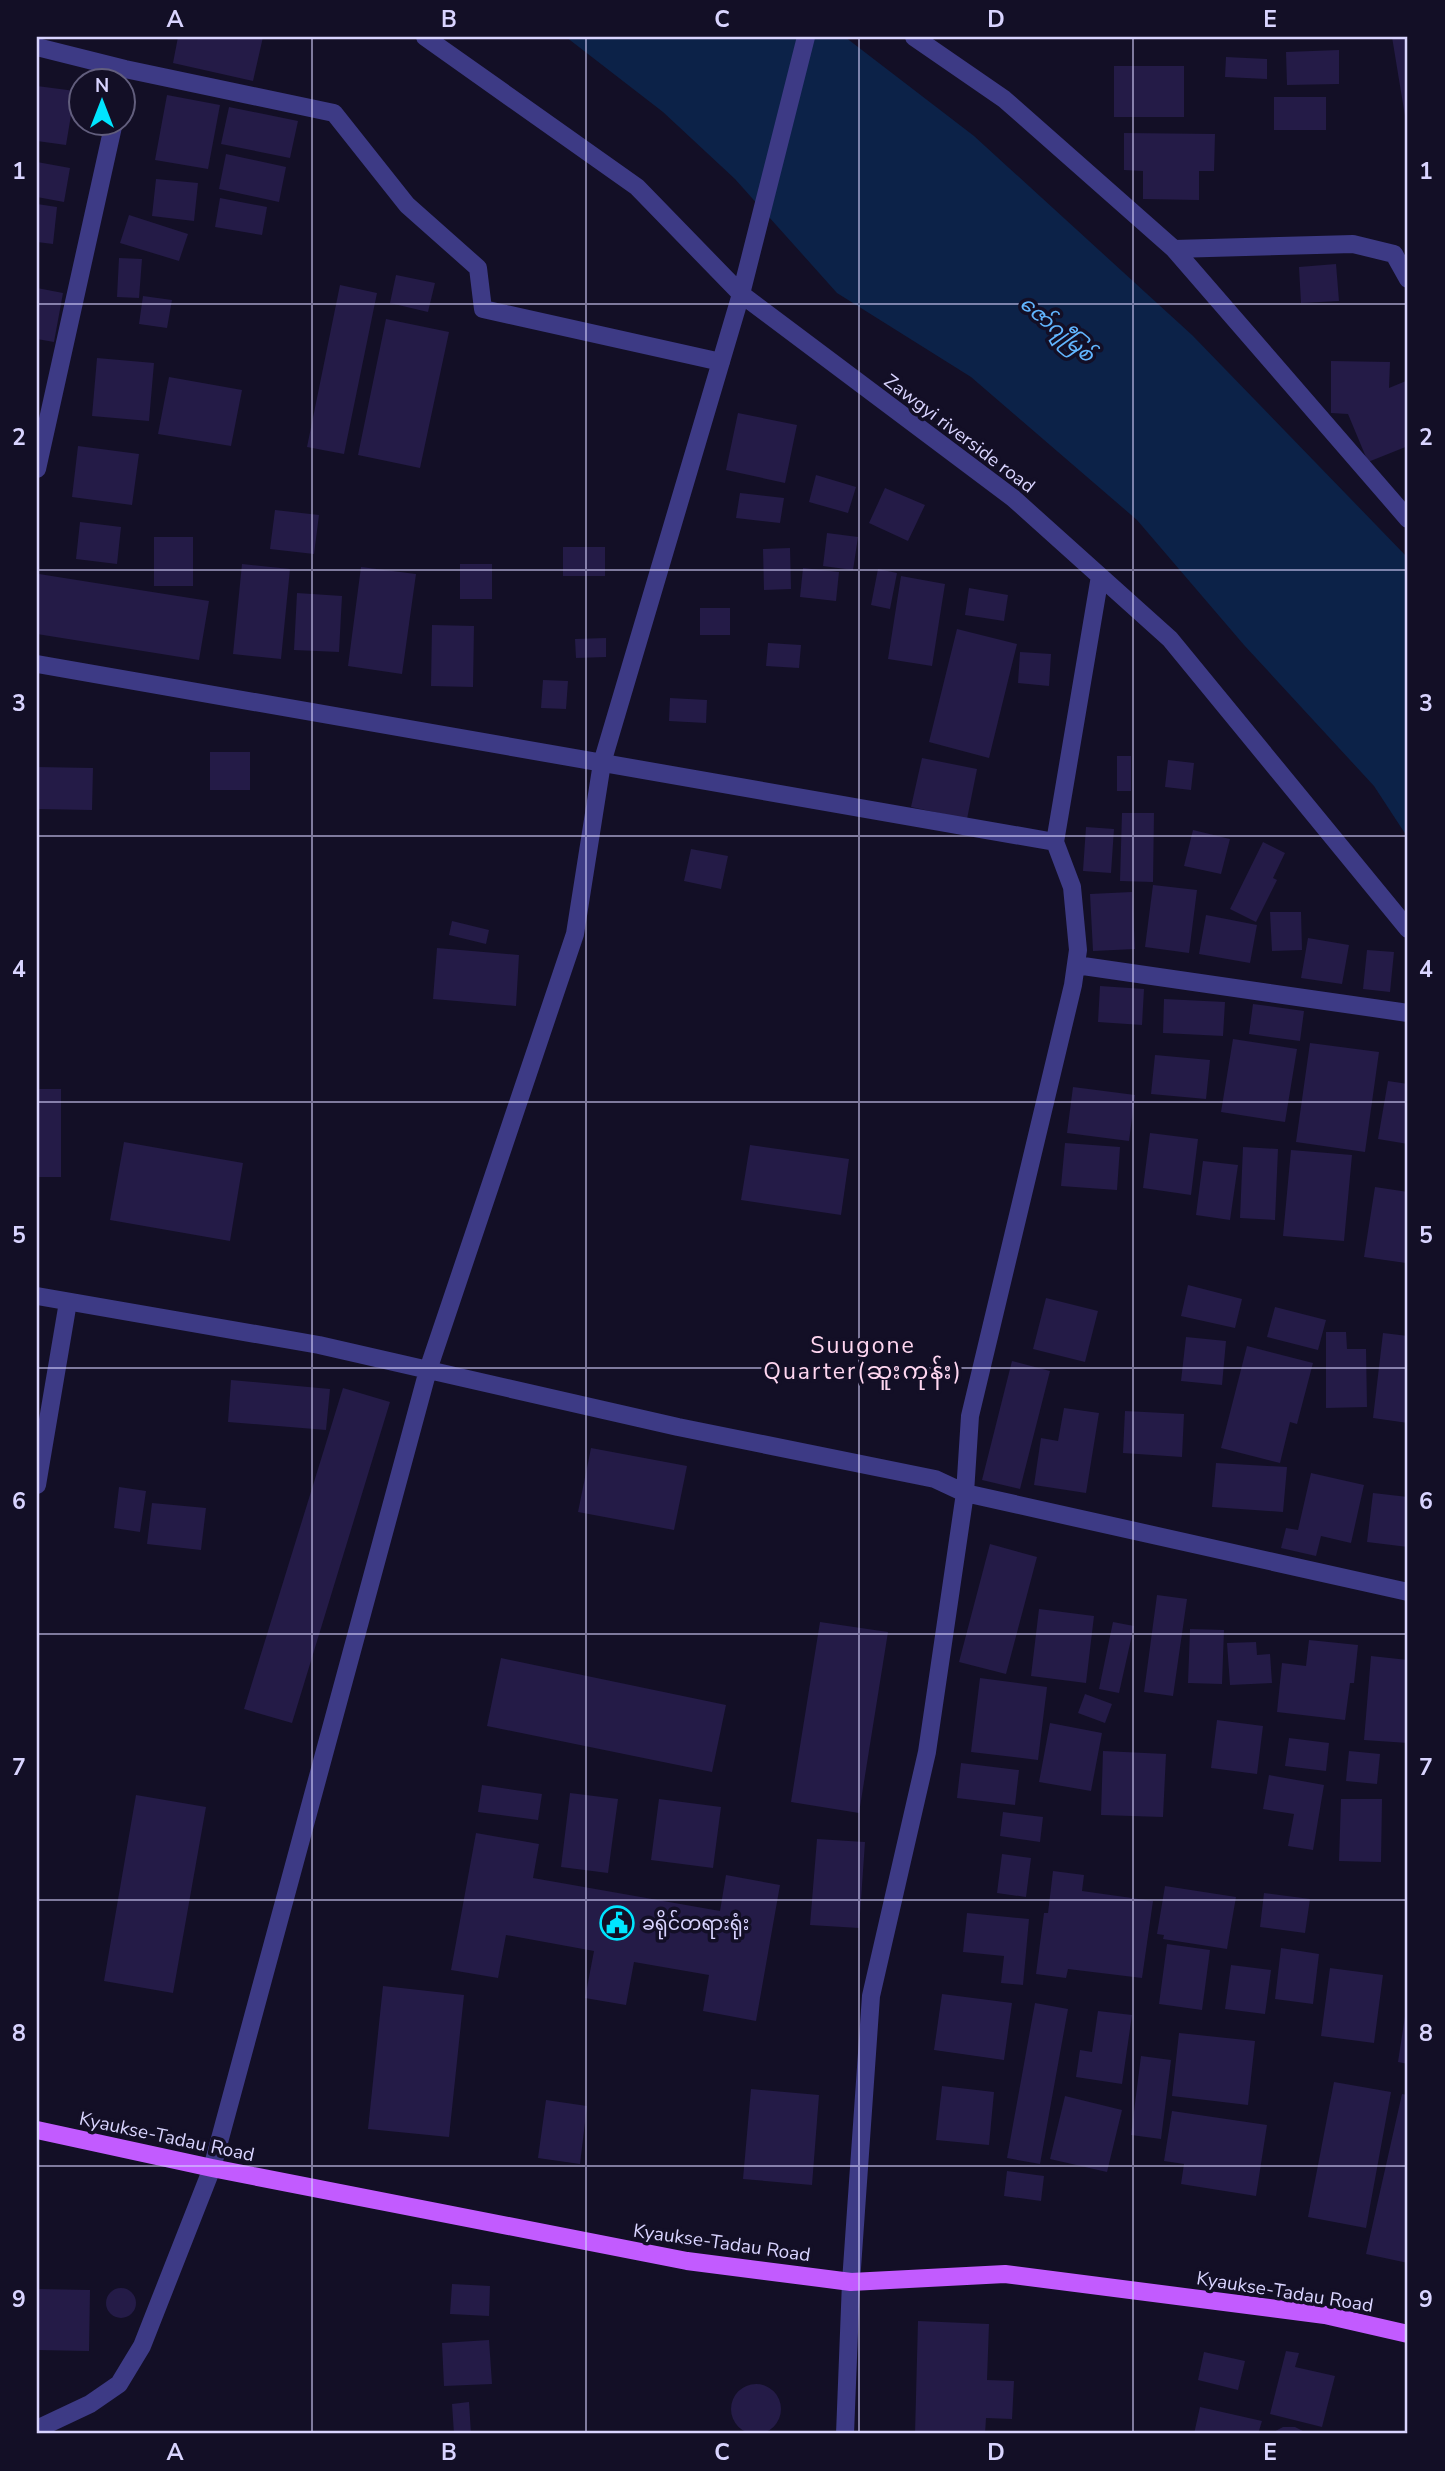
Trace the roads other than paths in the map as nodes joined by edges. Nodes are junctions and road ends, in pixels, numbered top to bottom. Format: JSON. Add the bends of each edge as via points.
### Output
{"nodes":[{"id":1,"x":425,"y":37,"type":"edge"},
{"id":2,"x":806,"y":37,"type":"edge"},
{"id":3,"x":914,"y":37,"type":"edge"},
{"id":4,"x":37,"y":47,"type":"edge"},
{"id":5,"x":96,"y":66,"type":"edge"},
{"id":6,"x":136,"y":77,"type":"edge"},
{"id":7,"x":111,"y":136,"type":"edge"},
{"id":8,"x":1174,"y":249,"type":"junction"},
{"id":9,"x":1408,"y":279,"type":"edge"},
{"id":10,"x":741,"y":294,"type":"junction"},
{"id":11,"x":721,"y":362,"type":"junction"},
{"id":12,"x":37,"y":469,"type":"edge"},
{"id":13,"x":1408,"y":519,"type":"edge"},
{"id":14,"x":1100,"y":576,"type":"junction"},
{"id":15,"x":37,"y":664,"type":"edge"},
{"id":16,"x":602,"y":763,"type":"junction"},
{"id":17,"x":1055,"y":842,"type":"junction"},
{"id":18,"x":1408,"y":929,"type":"edge"},
{"id":19,"x":1076,"y":965,"type":"junction"},
{"id":20,"x":1408,"y":1013,"type":"edge"},
{"id":21,"x":37,"y":1296,"type":"edge"},
{"id":22,"x":68,"y":1301,"type":"junction"},
{"id":23,"x":428,"y":1370,"type":"junction"},
{"id":24,"x":37,"y":1485,"type":"edge"},
{"id":25,"x":965,"y":1493,"type":"junction"},
{"id":26,"x":1408,"y":1592,"type":"edge"},
{"id":27,"x":37,"y":2130,"type":"edge"},
{"id":28,"x":212,"y":2168,"type":"junction"},
{"id":29,"x":851,"y":2282,"type":"junction"},
{"id":30,"x":1408,"y":2334,"type":"edge"},
{"id":31,"x":37,"y":2429,"type":"edge"},
{"id":32,"x":845,"y":2434,"type":"edge"}],
"edges":[{"from":1,"to":10,"type":"street","name":"Zawgyi riverside road","via":[[637,187]]},
{"from":2,"to":10,"type":"street"},
{"from":3,"to":8,"type":"street","via":[[1004,99]]},
{"from":4,"to":5,"type":"street"},
{"from":6,"to":11,"type":"street","via":[[334,113],[407,205],[478,268],[483,309]]},
{"from":7,"to":12,"type":"street"},
{"from":8,"to":9,"type":"street","via":[[1353,244],[1394,254]]},
{"from":8,"to":13,"type":"street"},
{"from":10,"to":11,"type":"street"},
{"from":10,"to":14,"type":"street","name":"Zawgyi riverside road","via":[[1013,498]]},
{"from":11,"to":16,"type":"street"},
{"from":14,"to":17,"type":"street"},
{"from":14,"to":18,"type":"street","name":"Zawgyi riverside road","via":[[1170,639]]},
{"from":15,"to":16,"type":"street"},
{"from":16,"to":17,"type":"street"},
{"from":16,"to":23,"type":"street","via":[[575,934]]},
{"from":17,"to":19,"type":"street","via":[[1072,887]]},
{"from":19,"to":20,"type":"street"},
{"from":19,"to":25,"type":"street","via":[[970,1416]]},
{"from":21,"to":22,"type":"street"},
{"from":22,"to":23,"type":"street","via":[[319,1345]]},
{"from":22,"to":24,"type":"street"},
{"from":23,"to":25,"type":"street","via":[[935,1479]]},
{"from":23,"to":28,"type":"street"},
{"from":25,"to":26,"type":"street"},
{"from":25,"to":29,"type":"street","via":[[927,1752],[871,1996]]},
{"from":27,"to":28,"type":"main road","name":"Kyaukse-Tadau Road"},
{"from":28,"to":29,"type":"main road","name":"Kyaukse-Tadau Road","via":[[687,2262]]},
{"from":28,"to":31,"type":"street","via":[[142,2346],[119,2384],[90,2404]]},
{"from":29,"to":30,"type":"main road","name":"Kyaukse-Tadau Road","via":[[1005,2274],[1325,2315]]},
{"from":29,"to":32,"type":"street"}]}
